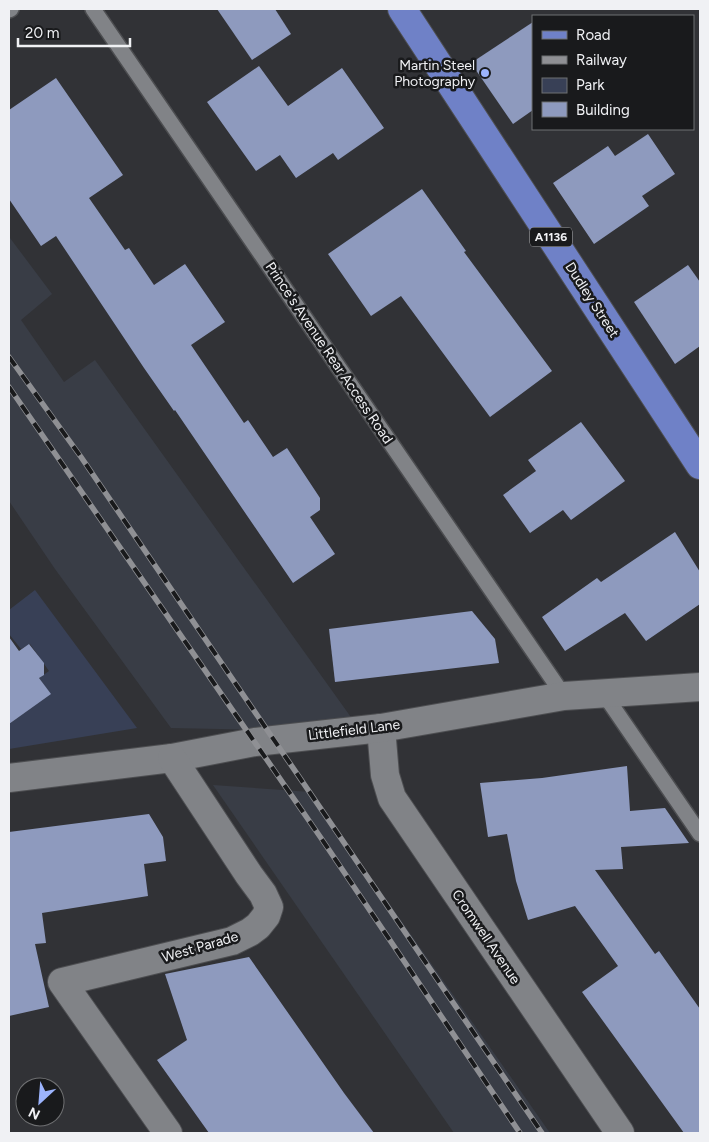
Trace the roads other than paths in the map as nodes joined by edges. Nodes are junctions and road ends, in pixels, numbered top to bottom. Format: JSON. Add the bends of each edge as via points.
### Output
{"nodes":[{"id":1,"x":93,"y":9,"type":"edge"},
{"id":2,"x":402,"y":9,"type":"edge"},
{"id":3,"x":700,"y":465,"type":"edge"},
{"id":4,"x":700,"y":688,"type":"edge"},
{"id":5,"x":604,"y":694,"type":"junction"},
{"id":6,"x":564,"y":696,"type":"junction"},
{"id":7,"x":381,"y":728,"type":"junction"},
{"id":8,"x":172,"y":758,"type":"junction"},
{"id":9,"x":9,"y":778,"type":"edge"},
{"id":10,"x":700,"y":834,"type":"edge"},
{"id":11,"x":168,"y":1133,"type":"edge"},
{"id":12,"x":620,"y":1133,"type":"edge"}],
"edges":[{"from":1,"to":6,"type":"lane","name":"Prince's Avenue Rear Access Road"},
{"from":2,"to":3,"type":"main road","name":"Dudley Street","number":"A1136"},
{"from":4,"to":5,"type":"street","name":"Littlefield Lane"},
{"from":5,"to":6,"type":"street","name":"Littlefield Lane"},
{"from":5,"to":10,"type":"lane"},
{"from":6,"to":7,"type":"street","name":"Littlefield Lane"},
{"from":7,"to":8,"type":"street","name":"Littlefield Lane","via":[[255,742]]},
{"from":7,"to":12,"type":"street","name":"Cromwell Avenue","via":[[385,775],[392,798]]},
{"from":8,"to":9,"type":"street","name":"Littlefield Lane"},
{"from":8,"to":11,"type":"street","name":"West Parade","via":[[263,894],[269,907],[266,916],[254,929],[232,941],[62,982]]}]}
